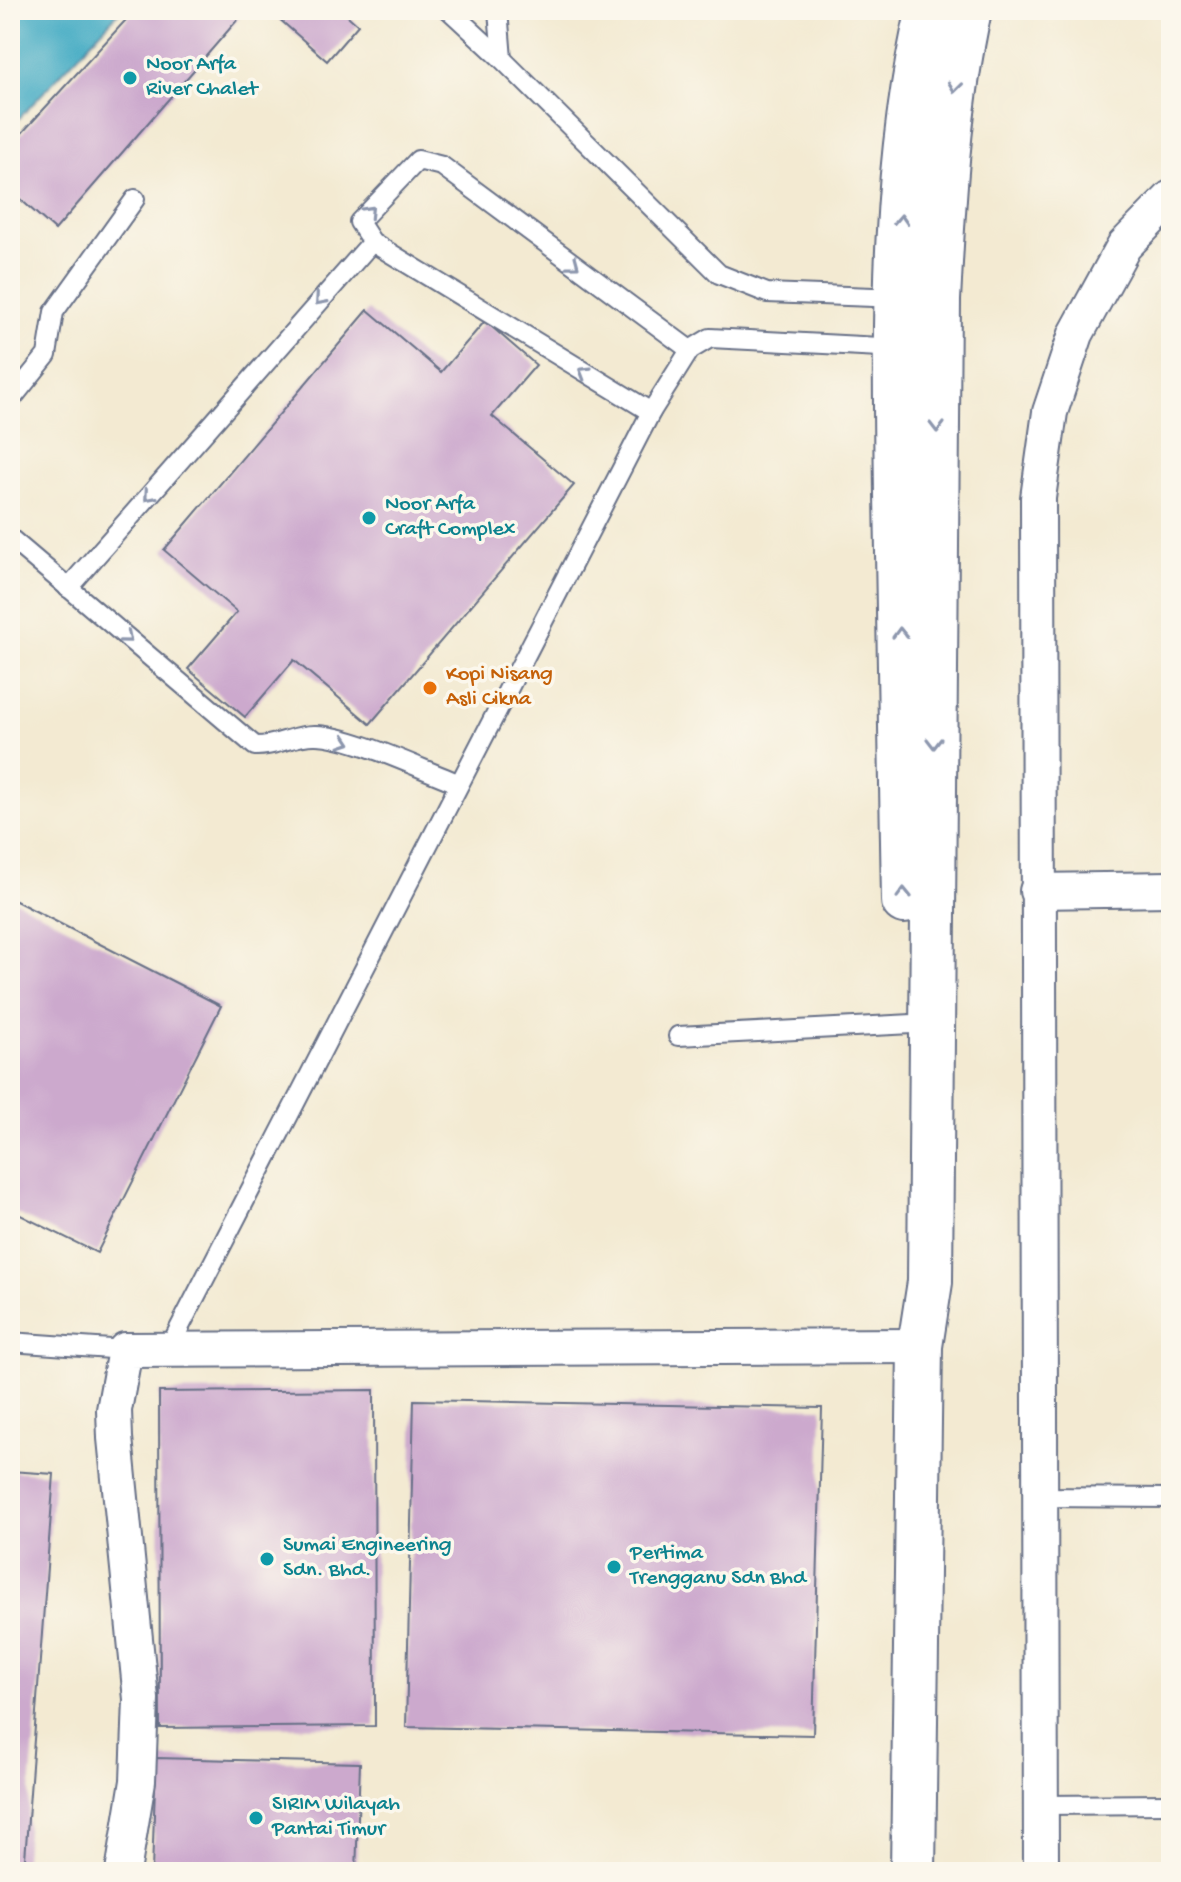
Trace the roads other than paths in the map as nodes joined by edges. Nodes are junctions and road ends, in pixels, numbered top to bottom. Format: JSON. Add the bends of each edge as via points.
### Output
{"nodes":[{"id":1,"x":449,"y":10,"type":"edge"},
{"id":2,"x":498,"y":10,"type":"edge"},
{"id":3,"x":929,"y":10,"type":"edge"},
{"id":4,"x":969,"y":10,"type":"edge"},
{"id":5,"x":502,"y":59,"type":"junction"},
{"id":6,"x":1171,"y":198,"type":"edge"},
{"id":7,"x":135,"y":199,"type":"dead end"},
{"id":8,"x":372,"y":242,"type":"junction"},
{"id":9,"x":917,"y":299,"type":"junction"},
{"id":10,"x":895,"y":348,"type":"junction"},
{"id":11,"x":937,"y":349,"type":"junction"},
{"id":12,"x":690,"y":350,"type":"junction"},
{"id":13,"x":10,"y":401,"type":"edge"},
{"id":14,"x":651,"y":412,"type":"junction"},
{"id":15,"x":10,"y":538,"type":"edge"},
{"id":16,"x":68,"y":588,"type":"junction"},
{"id":17,"x":458,"y":783,"type":"junction"},
{"id":18,"x":1171,"y":889,"type":"edge"},
{"id":19,"x":1037,"y":891,"type":"junction"},
{"id":20,"x":919,"y":1025,"type":"junction"},
{"id":21,"x":678,"y":1036,"type":"dead end"},
{"id":22,"x":10,"y":1342,"type":"edge"},
{"id":23,"x":920,"y":1346,"type":"junction"},
{"id":24,"x":125,"y":1350,"type":"junction"},
{"id":25,"x":168,"y":1350,"type":"junction"},
{"id":26,"x":1039,"y":1497,"type":"junction"},
{"id":27,"x":1171,"y":1498,"type":"edge"},
{"id":28,"x":1171,"y":1804,"type":"edge"},
{"id":29,"x":1041,"y":1805,"type":"junction"},
{"id":30,"x":123,"y":1872,"type":"edge"},
{"id":31,"x":913,"y":1872,"type":"edge"},
{"id":32,"x":1041,"y":1872,"type":"edge"}],
"edges":[{"from":1,"to":5,"type":"lane"},
{"from":2,"to":5,"type":"lane"},
{"from":9,"to":3,"type":"street","one_way":true,"via":[[904,165],[915,69]]},
{"from":4,"to":9,"type":"street","one_way":true,"via":[[945,169]]},
{"from":5,"to":9,"type":"lane","via":[[719,274],[767,293]]},
{"from":6,"to":19,"type":"street","via":[[1124,246],[1076,334],[1050,412],[1038,498]]},
{"from":7,"to":13,"type":"lane","via":[[54,312],[47,355]]},
{"from":8,"to":12,"type":"lane","one_way":true,"via":[[359,222],[418,160],[442,166]]},
{"from":14,"to":8,"type":"lane","one_way":true},
{"from":8,"to":16,"type":"lane","one_way":true},
{"from":9,"to":10,"type":"street"},
{"from":9,"to":11,"type":"street"},
{"from":10,"to":11,"type":"lane"},
{"from":10,"to":12,"type":"lane","via":[[710,338]]},
{"from":20,"to":10,"type":"street","one_way":true},
{"from":11,"to":20,"type":"street","one_way":true},
{"from":12,"to":14,"type":"lane"},
{"from":14,"to":17,"type":"lane"},
{"from":15,"to":16,"type":"lane"},
{"from":16,"to":17,"type":"lane","one_way":true,"via":[[255,746],[271,747],[299,736],[333,737]]},
{"from":17,"to":25,"type":"lane"},
{"from":18,"to":19,"type":"street"},
{"from":19,"to":26,"type":"street"},
{"from":20,"to":21,"type":"lane"},
{"from":20,"to":23,"type":"street","via":[[908,1280]]},
{"from":22,"to":24,"type":"lane"},
{"from":23,"to":25,"type":"street"},
{"from":23,"to":31,"type":"street"},
{"from":24,"to":25,"type":"street"},
{"from":24,"to":30,"type":"street","via":[[114,1410],[115,1438],[141,1699],[138,1781]]},
{"from":26,"to":27,"type":"lane"},
{"from":26,"to":29,"type":"street"},
{"from":28,"to":29,"type":"lane"},
{"from":29,"to":32,"type":"street"}]}
